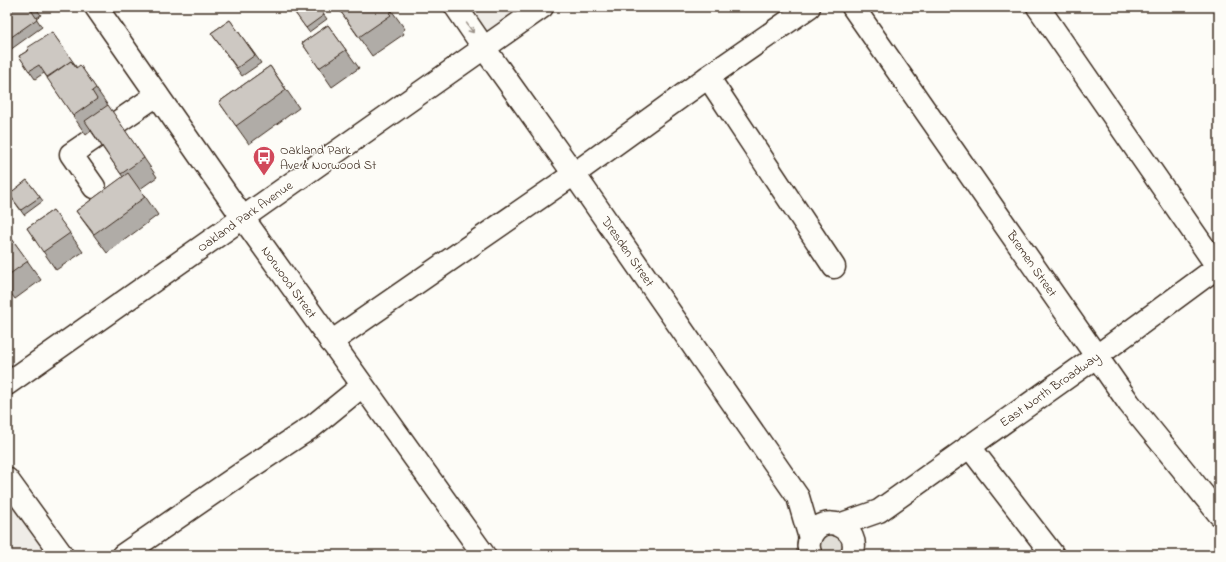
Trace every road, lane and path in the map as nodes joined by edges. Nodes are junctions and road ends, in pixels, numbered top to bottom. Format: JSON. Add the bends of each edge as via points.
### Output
{"nodes":[{"id":1,"x":96,"y":7,"type":"edge"},
{"id":2,"x":456,"y":7,"type":"edge"},
{"id":3,"x":542,"y":7,"type":"edge"},
{"id":4,"x":809,"y":7,"type":"edge"},
{"id":5,"x":853,"y":7,"type":"edge"},
{"id":6,"x":1038,"y":7,"type":"edge"},
{"id":7,"x":484,"y":48,"type":"junction"},
{"id":8,"x":708,"y":77,"type":"junction"},
{"id":9,"x":157,"y":95,"type":"junction"},
{"id":10,"x":574,"y":174,"type":"junction"},
{"id":11,"x":94,"y":187,"type":"dead end"},
{"id":12,"x":243,"y":218,"type":"junction"},
{"id":13,"x":834,"y":267,"type":"dead end"},
{"id":14,"x":1219,"y":267,"type":"edge"},
{"id":15,"x":331,"y":342,"type":"junction"},
{"id":16,"x":1097,"y":356,"type":"junction"},
{"id":17,"x":7,"y":384,"type":"edge"},
{"id":18,"x":362,"y":386,"type":"junction"},
{"id":19,"x":969,"y":446,"type":"junction"},
{"id":20,"x":7,"y":479,"type":"edge"},
{"id":21,"x":798,"y":497,"type":"junction"},
{"id":22,"x":879,"y":512,"type":"junction"},
{"id":23,"x":1219,"y":514,"type":"edge"},
{"id":24,"x":836,"y":524,"type":"junction"},
{"id":25,"x":807,"y":548,"type":"edge"},
{"id":26,"x":852,"y":553,"type":"edge"},
{"id":27,"x":62,"y":555,"type":"edge"},
{"id":28,"x":123,"y":555,"type":"edge"},
{"id":29,"x":484,"y":555,"type":"edge"},
{"id":30,"x":1053,"y":555,"type":"edge"}],
"edges":[{"from":1,"to":9,"type":"street","name":"Norwood Street"},
{"from":2,"to":7,"type":"street","name":"Dresden Street","one_way":true},
{"from":3,"to":7,"type":"street","name":"Oakland Park Avenue"},
{"from":4,"to":8,"type":"street"},
{"from":5,"to":16,"type":"street","name":"Bremen Street"},
{"from":6,"to":14,"type":"street"},
{"from":7,"to":10,"type":"street","name":"Dresden Street"},
{"from":7,"to":12,"type":"street","name":"Oakland Park Avenue"},
{"from":8,"to":10,"type":"street"},
{"from":8,"to":13,"type":"street"},
{"from":9,"to":11,"type":"street","via":[[71,154]]},
{"from":9,"to":12,"type":"street","name":"Norwood Street"},
{"from":10,"to":15,"type":"street"},
{"from":10,"to":21,"type":"street","name":"Dresden Street"},
{"from":12,"to":15,"type":"street","name":"Norwood Street"},
{"from":12,"to":17,"type":"street","name":"Oakland Park Avenue"},
{"from":14,"to":16,"type":"street","name":"East North Broadway"},
{"from":15,"to":18,"type":"street","name":"Norwood Street"},
{"from":16,"to":19,"type":"street","name":"East North Broadway"},
{"from":16,"to":23,"type":"street","name":"Bremen Street","via":[[1129,403]]},
{"from":18,"to":28,"type":"street","via":[[313,426]]},
{"from":18,"to":29,"type":"street","name":"Norwood Street"},
{"from":19,"to":22,"type":"street","name":"East North Broadway"},
{"from":19,"to":30,"type":"street"},
{"from":20,"to":27,"type":"street"},
{"from":21,"to":24,"type":"street","name":"Dresden Street"},
{"from":21,"to":25,"type":"street","name":"Dresden Street"},
{"from":22,"to":24,"type":"street","name":"East North Broadway"},
{"from":22,"to":26,"type":"street","name":"East North Broadway"},
{"from":24,"to":25,"type":"street","name":"East North Broadway","via":[[826,524],[816,529]]},
{"from":24,"to":26,"type":"street","name":"Dresden Street","via":[[845,528],[852,537]]}]}
